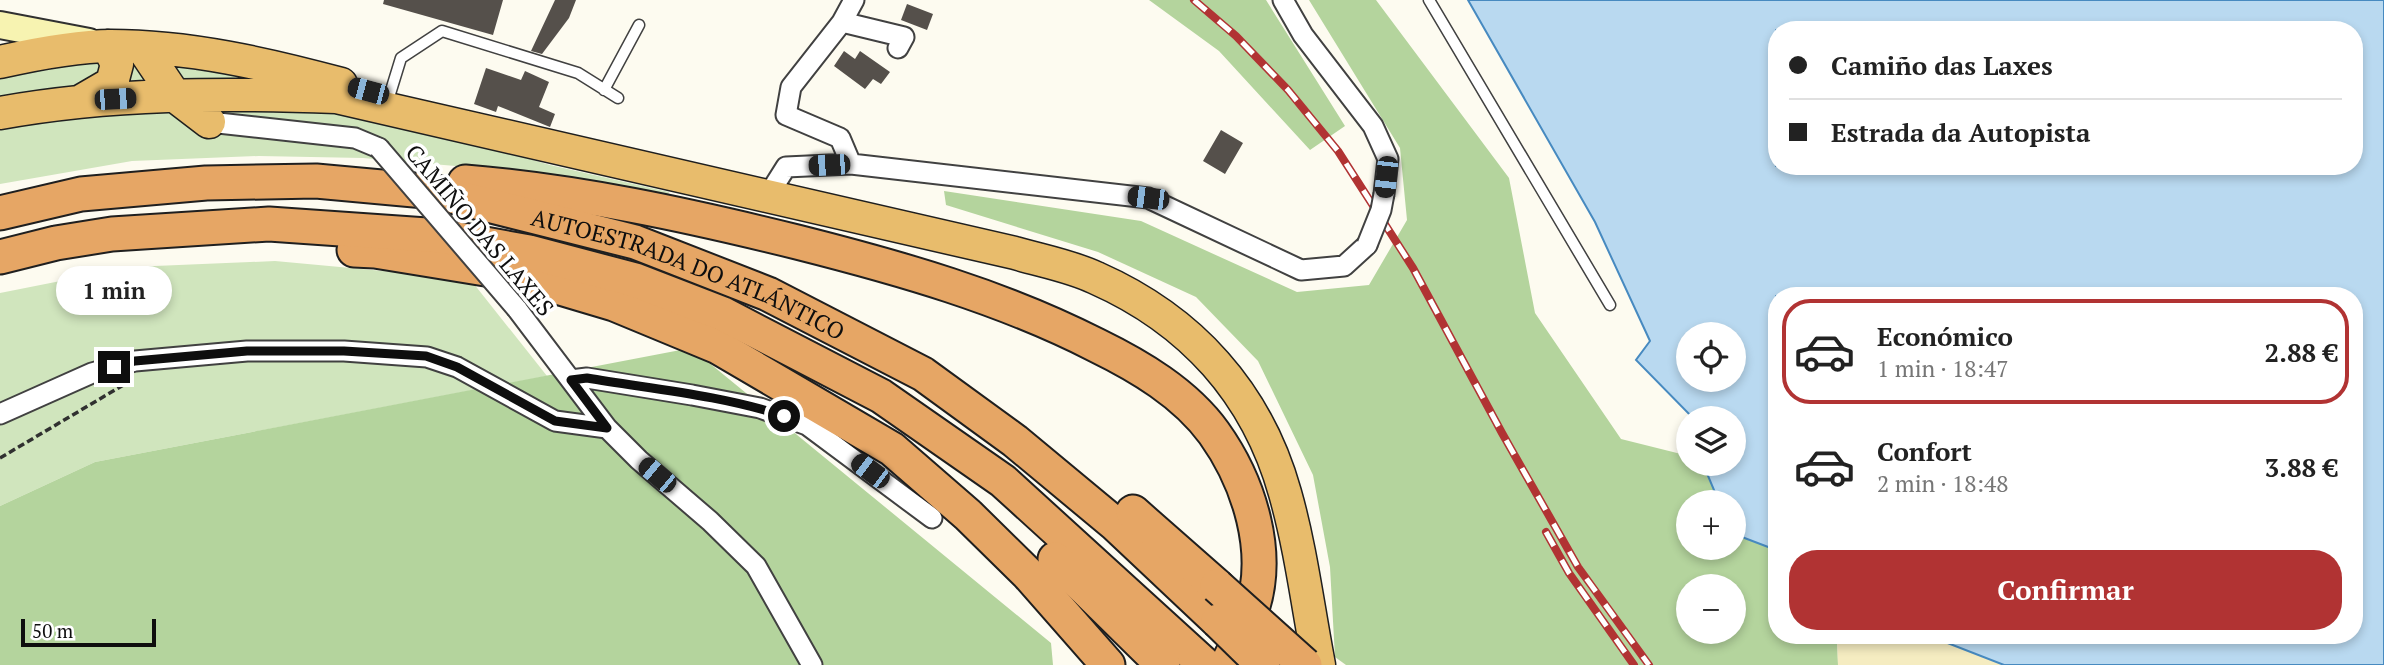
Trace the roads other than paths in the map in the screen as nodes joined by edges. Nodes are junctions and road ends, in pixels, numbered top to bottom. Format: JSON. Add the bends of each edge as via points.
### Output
{"nodes":[{"id":1,"x":854,"y":0,"type":"edge"},
{"id":2,"x":1283,"y":0,"type":"edge"},
{"id":3,"x":1429,"y":0,"type":"edge"},
{"id":4,"x":842,"y":22,"type":"junction"},
{"id":5,"x":0,"y":25,"type":"edge"},
{"id":6,"x":639,"y":25,"type":"dead end"},
{"id":7,"x":108,"y":46,"type":"junction"},
{"id":8,"x":142,"y":47,"type":"junction"},
{"id":9,"x":898,"y":48,"type":"dead end"},
{"id":10,"x":7,"y":52,"type":"edge"},
{"id":11,"x":604,"y":90,"type":"junction"},
{"id":12,"x":175,"y":96,"type":"junction"},
{"id":13,"x":389,"y":97,"type":"junction"},
{"id":14,"x":618,"y":98,"type":"dead end"},
{"id":15,"x":115,"y":99,"type":"junction"},
{"id":16,"x":81,"y":101,"type":"junction"},
{"id":17,"x":44,"y":105,"type":"junction"},
{"id":18,"x":0,"y":113,"type":"edge"},
{"id":19,"x":209,"y":122,"type":"junction"},
{"id":20,"x":538,"y":142,"type":"junction"},
{"id":21,"x":851,"y":164,"type":"junction"},
{"id":22,"x":206,"y":183,"type":"junction"},
{"id":23,"x":767,"y":197,"type":"junction"},
{"id":24,"x":0,"y":213,"type":"edge"},
{"id":25,"x":635,"y":243,"type":"junction"},
{"id":26,"x":529,"y":252,"type":"junction"},
{"id":27,"x":0,"y":257,"type":"edge"},
{"id":28,"x":0,"y":276,"type":"edge"},
{"id":29,"x":1609,"y":306,"type":"dead end"},
{"id":30,"x":571,"y":380,"type":"junction"},
{"id":31,"x":0,"y":414,"type":"edge"},
{"id":32,"x":607,"y":428,"type":"junction"},
{"id":33,"x":932,"y":518,"type":"dead end"},
{"id":34,"x":1209,"y":662,"type":"edge"},
{"id":35,"x":812,"y":665,"type":"edge"},
{"id":36,"x":1108,"y":665,"type":"edge"},
{"id":37,"x":1163,"y":665,"type":"edge"},
{"id":38,"x":1263,"y":665,"type":"edge"},
{"id":39,"x":1304,"y":665,"type":"edge"},
{"id":40,"x":1319,"y":665,"type":"edge"}],
"edges":[{"from":1,"to":4,"type":"street"},
{"from":2,"to":21,"type":"street","bridge":true,"via":[[1303,35],[1373,126],[1388,159],[1381,211],[1367,245],[1343,266],[1301,270],[1148,198]]},
{"from":3,"to":29,"type":"lane"},
{"from":4,"to":9,"type":"street","via":[[904,37]]},
{"from":4,"to":21,"type":"street","via":[[791,87],[786,115],[840,138]]},
{"from":5,"to":7,"type":"main road"},
{"from":6,"to":11,"type":"lane"},
{"from":7,"to":8,"type":"highway"},
{"from":7,"to":10,"type":"highway"},
{"from":7,"to":16,"type":"highway","via":[[117,64],[112,83]]},
{"from":8,"to":12,"type":"highway"},
{"from":8,"to":13,"type":"highway","via":[[223,57]]},
{"from":10,"to":17,"type":"highway"},
{"from":11,"to":13,"type":"lane","via":[[578,73],[442,31],[401,58]]},
{"from":11,"to":14,"type":"lane"},
{"from":12,"to":15,"type":"highway"},
{"from":12,"to":19,"type":"highway"},
{"from":12,"to":20,"type":"highway","via":[[337,97]]},
{"from":13,"to":20,"type":"highway"},
{"from":15,"to":16,"type":"highway"},
{"from":15,"to":19,"type":"highway","via":[[181,119]]},
{"from":16,"to":17,"type":"highway"},
{"from":17,"to":18,"type":"highway"},
{"from":19,"to":30,"type":"street","name":"CAMIÑO DAS LAXES","bridge":true,"via":[[355,138],[379,148],[517,309]]},
{"from":20,"to":23,"type":"highway"},
{"from":21,"to":23,"type":"street","via":[[786,167]]},
{"from":22,"to":24,"type":"highway","name":"AUTOESTRADA DO ATLÁNTICO","via":[[81,194]]},
{"from":22,"to":25,"type":"highway","name":"AUTOESTRADA DO ATLÁNTICO","via":[[316,181],[436,192]]},
{"from":22,"to":34,"type":"highway","via":[[258,174],[326,171],[587,197],[717,222],[879,262],[1054,323],[1122,357],[1178,396],[1213,431],[1238,474],[1255,526],[1258,578],[1252,611]]},
{"from":23,"to":40,"type":"highway","via":[[1069,268],[1144,303],[1189,337],[1231,380],[1274,460],[1293,525]]},
{"from":25,"to":38,"type":"highway","name":"AUTOESTRADA DO ATLÁNTICO","bridge":true,"via":[[768,294],[923,374],[1015,440],[1115,524]]},
{"from":25,"to":39,"type":"highway","bridge":true,"via":[[711,255],[795,290],[874,331],[976,395],[1119,501]]},
{"from":26,"to":27,"type":"highway","name":"AUTOESTRADA DO ATLÁNTICO","via":[[407,232],[269,224],[111,234]]},
{"from":26,"to":34,"type":"highway","name":"AUTOESTRADA DO ATLÁNTICO","via":[[635,280],[723,314],[881,396],[1003,481]]},
{"from":26,"to":37,"type":"highway","via":[[584,279],[694,316],[763,346],[860,401],[1001,508]]},
{"from":28,"to":36,"type":"highway","via":[[130,253],[264,246],[375,251],[510,273],[614,304],[718,347],[892,449],[1003,549]]},
{"from":30,"to":32,"type":"street","name":"CAMIÑO DAS LAXES"},
{"from":30,"to":33,"type":"street","via":[[587,378],[692,395],[760,408],[807,425]]},
{"from":31,"to":32,"type":"street","via":[[92,373],[135,361],[247,351],[344,351],[426,356],[457,367],[555,421]]},
{"from":32,"to":35,"type":"street","name":"CAMIÑO DAS LAXES","via":[[756,566]]}]}
